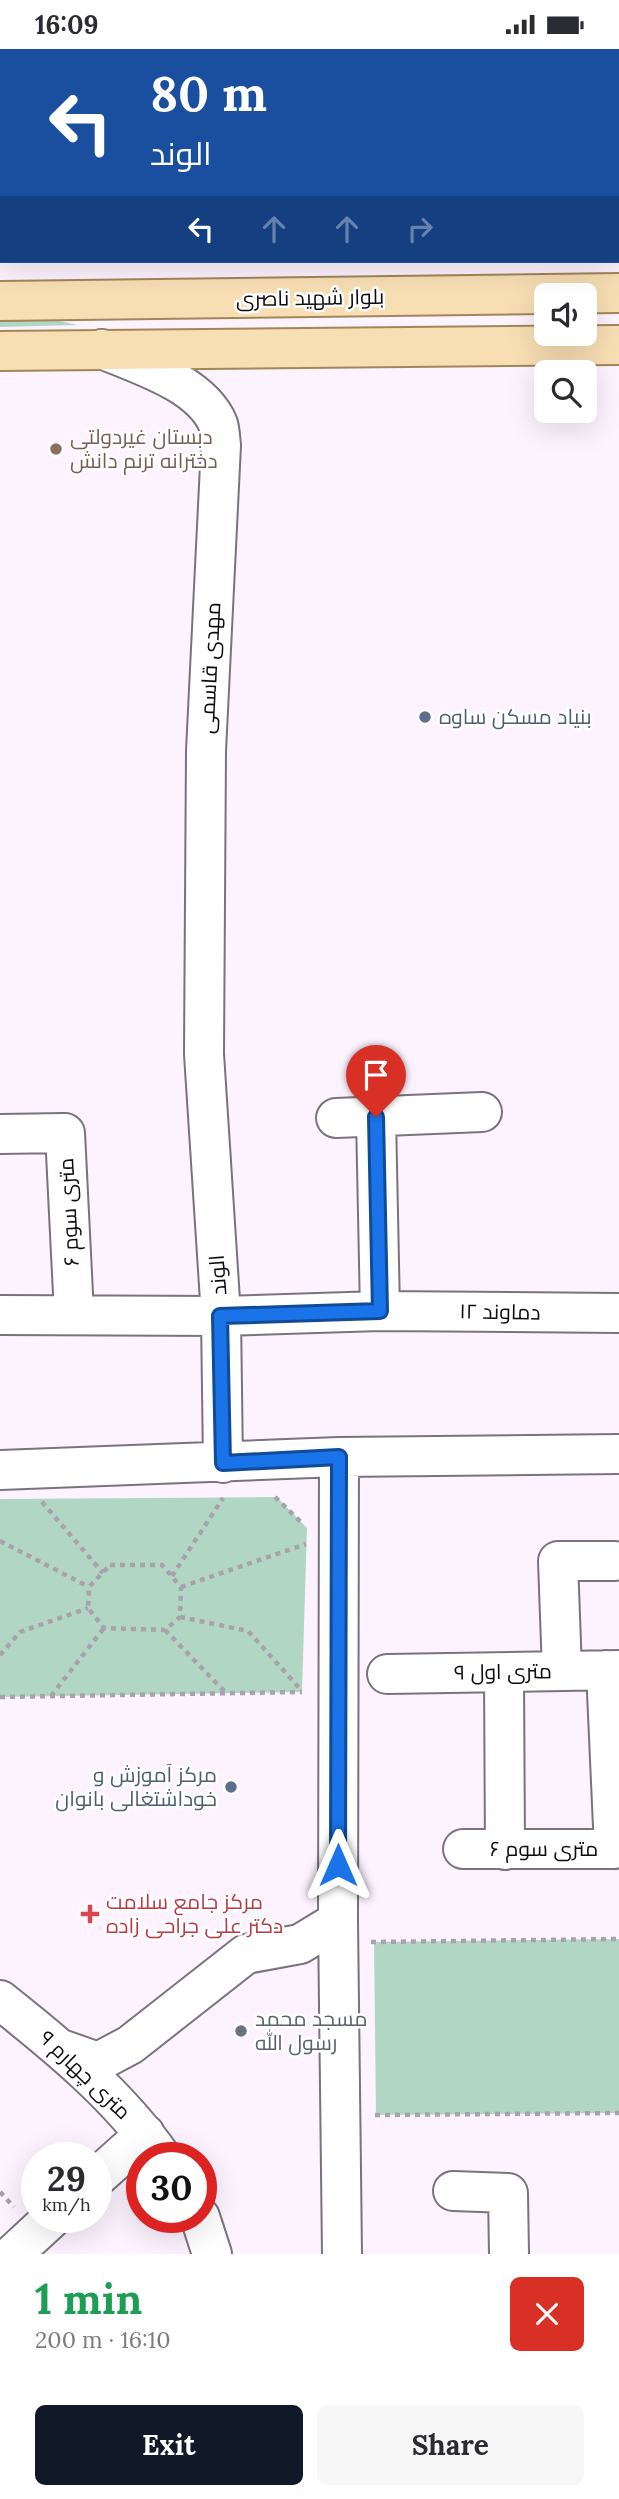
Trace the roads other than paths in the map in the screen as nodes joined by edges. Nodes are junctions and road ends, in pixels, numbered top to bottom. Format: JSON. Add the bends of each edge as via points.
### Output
{"nodes":[{"id":1,"x":619,"y":293,"type":"edge"},
{"id":2,"x":0,"y":301,"type":"edge"},
{"id":3,"x":619,"y":345,"type":"edge"},
{"id":4,"x":102,"y":349,"type":"junction"},
{"id":5,"x":0,"y":351,"type":"edge"},
{"id":6,"x":204,"y":1054,"type":"joint"},
{"id":7,"x":482,"y":1112,"type":"dead end"},
{"id":8,"x":376,"y":1117,"type":"junction"},
{"id":9,"x":337,"y":1118,"type":"dead end"},
{"id":10,"x":0,"y":1134,"type":"edge"},
{"id":11,"x":380,"y":1311,"type":"junction"},
{"id":12,"x":619,"y":1313,"type":"edge"},
{"id":13,"x":74,"y":1314,"type":"junction"},
{"id":14,"x":0,"y":1315,"type":"edge"},
{"id":15,"x":220,"y":1316,"type":"junction"},
{"id":16,"x":619,"y":1454,"type":"edge"},
{"id":17,"x":339,"y":1457,"type":"junction"},
{"id":18,"x":0,"y":1470,"type":"edge"},
{"id":19,"x":217,"y":1480,"type":"junction"},
{"id":20,"x":615,"y":1561,"type":"dead end"},
{"id":21,"x":612,"y":1670,"type":"edge"},
{"id":22,"x":562,"y":1671,"type":"junction"},
{"id":23,"x":504,"y":1673,"type":"junction"},
{"id":24,"x":387,"y":1674,"type":"dead end"},
{"id":25,"x":463,"y":1849,"type":"dead end"},
{"id":26,"x":505,"y":1850,"type":"junction"},
{"id":27,"x":338,"y":1931,"type":"junction"},
{"id":28,"x":0,"y":2000,"type":"edge"},
{"id":29,"x":61,"y":2049,"type":"junction"},
{"id":30,"x":149,"y":2142,"type":"edge"},
{"id":31,"x":453,"y":2191,"type":"dead end"},
{"id":32,"x":36,"y":2233,"type":"edge"},
{"id":33,"x":205,"y":2233,"type":"edge"},
{"id":34,"x":13,"y":2254,"type":"edge"},
{"id":35,"x":212,"y":2254,"type":"edge"},
{"id":36,"x":342,"y":2254,"type":"edge"},
{"id":37,"x":509,"y":2254,"type":"edge"}],
"edges":[{"from":1,"to":2,"type":"main road","name":"بلوار شهید ناصری"},
{"from":3,"to":4,"type":"main road"},
{"from":4,"to":5,"type":"main road"},
{"from":4,"to":6,"type":"street","name":"مهدی قاسمی","via":[[172,378],[207,406],[218,425],[221,445],[206,751]]},
{"from":6,"to":15,"type":"street","name":"الوند"},
{"from":7,"to":8,"type":"street"},
{"from":8,"to":9,"type":"street"},
{"from":8,"to":11,"type":"street"},
{"from":10,"to":13,"type":"street","name":"۶ متری سوم","via":[[65,1133]]},
{"from":11,"to":12,"type":"street","name":"دماوند ۱۲"},
{"from":11,"to":15,"type":"street","name":"دماوند ۱۲"},
{"from":13,"to":14,"type":"street","name":"دماوند ۱۲"},
{"from":13,"to":15,"type":"street","name":"دماوند ۱۲"},
{"from":15,"to":19,"type":"street","name":"الوند"},
{"from":16,"to":17,"type":"street"},
{"from":17,"to":19,"type":"street"},
{"from":17,"to":27,"type":"street"},
{"from":18,"to":19,"type":"street"},
{"from":20,"to":22,"type":"street","via":[[558,1561]]},
{"from":21,"to":22,"type":"street","name":"۹ متری اول"},
{"from":21,"to":26,"type":"street","name":"۶ متری سوم","via":[[614,1849]]},
{"from":22,"to":23,"type":"street","name":"۹ متری اول"},
{"from":23,"to":24,"type":"street","name":"۹ متری اول"},
{"from":23,"to":26,"type":"street"},
{"from":25,"to":26,"type":"street","name":"۶ متری سوم"},
{"from":27,"to":29,"type":"street","via":[[246,1954],[130,2045],[98,2062]]},
{"from":27,"to":36,"type":"street"},
{"from":28,"to":29,"type":"street","name":"۹ متری چهارم"},
{"from":29,"to":30,"type":"street","name":"۹ متری چهارم"},
{"from":31,"to":37,"type":"street","via":[[508,2193]]},
{"from":32,"to":34,"type":"street"},
{"from":33,"to":35,"type":"street"}]}
